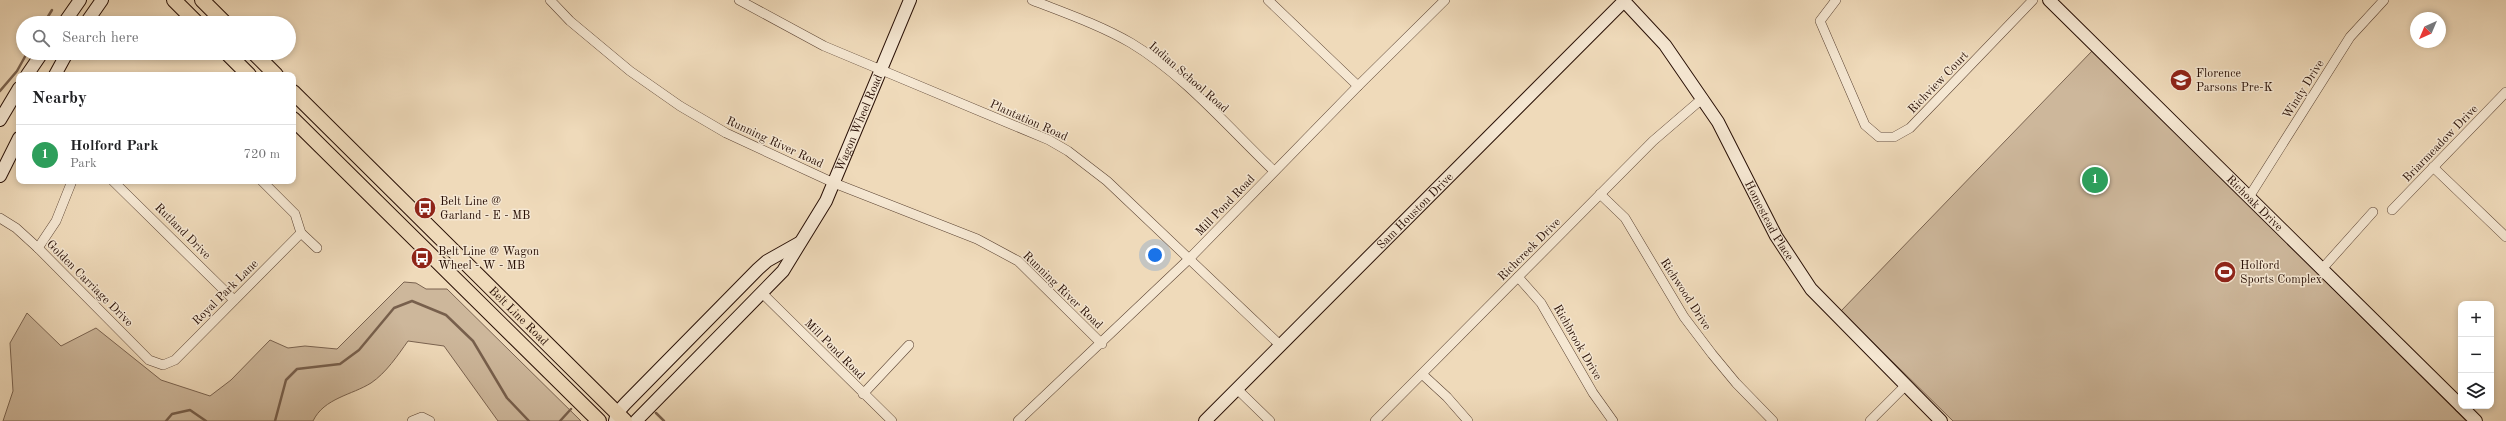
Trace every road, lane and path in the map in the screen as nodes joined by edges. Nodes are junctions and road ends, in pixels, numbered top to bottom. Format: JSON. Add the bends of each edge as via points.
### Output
{"nodes":[{"id":1,"x":80,"y":0,"type":"edge"},
{"id":2,"x":102,"y":0,"type":"edge"},
{"id":3,"x":174,"y":0,"type":"edge"},
{"id":4,"x":202,"y":0,"type":"edge"},
{"id":5,"x":550,"y":0,"type":"edge"},
{"id":6,"x":739,"y":0,"type":"edge"},
{"id":7,"x":910,"y":0,"type":"edge"},
{"id":8,"x":1032,"y":0,"type":"edge"},
{"id":9,"x":1268,"y":0,"type":"edge"},
{"id":10,"x":1624,"y":0,"type":"edge"},
{"id":11,"x":1836,"y":0,"type":"edge"},
{"id":12,"x":2033,"y":0,"type":"edge"},
{"id":13,"x":2049,"y":0,"type":"edge"},
{"id":14,"x":2384,"y":0,"type":"edge"},
{"id":15,"x":1443,"y":1,"type":"edge"},
{"id":16,"x":69,"y":16,"type":"edge"},
{"id":17,"x":91,"y":16,"type":"edge"},
{"id":18,"x":190,"y":16,"type":"edge"},
{"id":19,"x":218,"y":16,"type":"edge"},
{"id":20,"x":37,"y":60,"type":"edge"},
{"id":21,"x":63,"y":60,"type":"edge"},
{"id":22,"x":234,"y":60,"type":"edge"},
{"id":23,"x":256,"y":60,"type":"edge"},
{"id":24,"x":261,"y":60,"type":"edge"},
{"id":25,"x":880,"y":69,"type":"junction"},
{"id":26,"x":29,"y":72,"type":"edge"},
{"id":27,"x":57,"y":72,"type":"edge"},
{"id":28,"x":246,"y":72,"type":"edge"},
{"id":29,"x":250,"y":72,"type":"edge"},
{"id":30,"x":273,"y":72,"type":"edge"},
{"id":31,"x":1358,"y":86,"type":"junction"},
{"id":32,"x":2506,"y":92,"type":"edge"},
{"id":33,"x":16,"y":93,"type":"edge"},
{"id":34,"x":296,"y":95,"type":"edge"},
{"id":35,"x":1703,"y":98,"type":"junction"},
{"id":36,"x":0,"y":120,"type":"edge"},
{"id":37,"x":296,"y":122,"type":"edge"},
{"id":38,"x":16,"y":144,"type":"edge"},
{"id":39,"x":354,"y":152,"type":"junction"},
{"id":40,"x":340,"y":166,"type":"junction"},
{"id":41,"x":2433,"y":166,"type":"junction"},
{"id":42,"x":1274,"y":171,"type":"junction"},
{"id":43,"x":0,"y":176,"type":"edge"},
{"id":44,"x":834,"y":183,"type":"junction"},
{"id":45,"x":71,"y":184,"type":"edge"},
{"id":46,"x":118,"y":184,"type":"edge"},
{"id":47,"x":265,"y":184,"type":"edge"},
{"id":48,"x":1600,"y":194,"type":"junction"},
{"id":49,"x":2249,"y":197,"type":"junction"},
{"id":50,"x":411,"y":209,"type":"junction"},
{"id":51,"x":2392,"y":210,"type":"dead end"},
{"id":52,"x":2373,"y":212,"type":"dead end"},
{"id":53,"x":0,"y":218,"type":"edge"},
{"id":54,"x":397,"y":222,"type":"junction"},
{"id":55,"x":301,"y":233,"type":"junction"},
{"id":56,"x":2506,"y":237,"type":"edge"},
{"id":57,"x":801,"y":241,"type":"junction"},
{"id":58,"x":38,"y":248,"type":"junction"},
{"id":59,"x":317,"y":248,"type":"dead end"},
{"id":60,"x":1189,"y":259,"type":"junction"},
{"id":61,"x":2322,"y":269,"type":"junction"},
{"id":62,"x":1518,"y":277,"type":"junction"},
{"id":63,"x":748,"y":280,"type":"junction"},
{"id":64,"x":763,"y":294,"type":"junction"},
{"id":65,"x":234,"y":300,"type":"junction"},
{"id":66,"x":1102,"y":344,"type":"junction"},
{"id":67,"x":909,"y":345,"type":"dead end"},
{"id":68,"x":1281,"y":346,"type":"junction"},
{"id":69,"x":163,"y":365,"type":"joint"},
{"id":70,"x":660,"y":369,"type":"junction"},
{"id":71,"x":1422,"y":374,"type":"junction"},
{"id":72,"x":674,"y":384,"type":"junction"},
{"id":73,"x":1905,"y":386,"type":"junction"},
{"id":74,"x":1237,"y":388,"type":"junction"},
{"id":75,"x":863,"y":394,"type":"junction"},
{"id":76,"x":2458,"y":403,"type":"edge"},
{"id":77,"x":2464,"y":409,"type":"edge"},
{"id":78,"x":619,"y":418,"type":"edge"},
{"id":79,"x":412,"y":421,"type":"edge"},
{"id":80,"x":430,"y":421,"type":"edge"},
{"id":81,"x":599,"y":421,"type":"edge"},
{"id":82,"x":636,"y":421,"type":"edge"},
{"id":83,"x":892,"y":421,"type":"edge"},
{"id":84,"x":1018,"y":421,"type":"edge"},
{"id":85,"x":1205,"y":421,"type":"edge"},
{"id":86,"x":1270,"y":421,"type":"edge"},
{"id":87,"x":1375,"y":421,"type":"edge"},
{"id":88,"x":1468,"y":421,"type":"edge"},
{"id":89,"x":1613,"y":421,"type":"edge"},
{"id":90,"x":1773,"y":421,"type":"edge"},
{"id":91,"x":1870,"y":421,"type":"edge"},
{"id":92,"x":1941,"y":421,"type":"edge"},
{"id":93,"x":2476,"y":421,"type":"edge"}],
"edges":[{"from":1,"to":16,"type":"street"},
{"from":2,"to":17,"type":"street"},
{"from":3,"to":18,"type":"main road"},
{"from":4,"to":19,"type":"main road"},
{"from":5,"to":44,"type":"street","name":"Running River Road","via":[[610,56],[680,106],[750,146]]},
{"from":6,"to":25,"type":"street","name":"Plantation Road","via":[[810,39]]},
{"from":7,"to":25,"type":"street","name":"Wagon Wheel Road"},
{"from":8,"to":42,"type":"street","name":"Indian School Road","via":[[1106,30],[1131,43],[1158,62]]},
{"from":9,"to":31,"type":"street"},
{"from":10,"to":35,"type":"street","name":"Homestead Place","via":[[1665,45]]},
{"from":10,"to":68,"type":"street","name":"Sam Houston Drive"},
{"from":11,"to":12,"type":"street","name":"Richview Court","via":[[1820,20],[1865,125],[1879,137],[1887,137],[1894,136],[1920,119]]},
{"from":13,"to":49,"type":"street","name":"Richoak Drive"},
{"from":14,"to":49,"type":"street","name":"Windy Drive","via":[[2350,37]]},
{"from":15,"to":31,"type":"street","name":"Mill Pond Road"},
{"from":20,"to":26,"type":"street"},
{"from":21,"to":27,"type":"street"},
{"from":22,"to":28,"type":"main road"},
{"from":23,"to":29,"type":"main road"},
{"from":24,"to":30,"type":"main road"},
{"from":25,"to":44,"type":"street","name":"Wagon Wheel Road"},
{"from":25,"to":60,"type":"street","name":"Plantation Road","via":[[1049,140],[1068,151],[1107,182]]},
{"from":31,"to":42,"type":"street","name":"Mill Pond Road"},
{"from":32,"to":41,"type":"street","name":"Briarmeadow Drive"},
{"from":33,"to":36,"type":"street"},
{"from":34,"to":39,"type":"main road","name":"Belt Line Road"},
{"from":35,"to":48,"type":"street","name":"Richcreek Drive","via":[[1673,122]]},
{"from":35,"to":73,"type":"street","name":"Homestead Place","via":[[1737,155],[1776,236],[1811,289]]},
{"from":37,"to":40,"type":"main road","name":"Belt Line Road"},
{"from":38,"to":43,"type":"street"},
{"from":39,"to":40,"type":"main road"},
{"from":39,"to":50,"type":"main road","name":"Belt Line Road"},
{"from":40,"to":54,"type":"main road","name":"Belt Line Road"},
{"from":41,"to":51,"type":"street","name":"Briarmeadow Drive"},
{"from":41,"to":56,"type":"street"},
{"from":42,"to":60,"type":"street","name":"Mill Pond Road"},
{"from":44,"to":57,"type":"street","name":"Wagon Wheel Road","via":[[818,216]]},
{"from":44,"to":66,"type":"street","name":"Running River Road","via":[[976,239],[1018,261]]},
{"from":45,"to":58,"type":"street","via":[[56,221]]},
{"from":46,"to":65,"type":"street","name":"Rutland Drive"},
{"from":47,"to":55,"type":"street","via":[[296,214]]},
{"from":48,"to":62,"type":"street","name":"Richcreek Drive"},
{"from":48,"to":90,"type":"street","name":"Richwood Drive","via":[[1625,218],[1688,323],[1736,383]]},
{"from":49,"to":61,"type":"street","name":"Richoak Drive"},
{"from":50,"to":54,"type":"main road"},
{"from":50,"to":78,"type":"main road","name":"Belt Line Road"},
{"from":52,"to":61,"type":"street"},
{"from":53,"to":58,"type":"street","name":"Golden Carriage Drive","via":[[16,228]]},
{"from":54,"to":81,"type":"main road","name":"Belt Line Road"},
{"from":55,"to":59,"type":"street"},
{"from":55,"to":65,"type":"street","name":"Royal Park Lane"},
{"from":57,"to":63,"type":"street","name":"Wagon Wheel Road","via":[[767,261]]},
{"from":57,"to":64,"type":"street","name":"Wagon Wheel Road","via":[[777,280]]},
{"from":58,"to":69,"type":"street","name":"Golden Carriage Drive","via":[[149,360]]},
{"from":60,"to":66,"type":"street","name":"Mill Pond Road"},
{"from":60,"to":68,"type":"street","name":"Plantation Road"},
{"from":61,"to":76,"type":"street","name":"Richoak Drive"},
{"from":62,"to":71,"type":"street","name":"Richcreek Drive"},
{"from":62,"to":89,"type":"street","name":"Richbrook Drive","via":[[1541,303],[1593,393]]},
{"from":63,"to":64,"type":"street"},
{"from":63,"to":70,"type":"street","name":"Wagon Wheel Road"},
{"from":64,"to":72,"type":"street","name":"Wagon Wheel Road"},
{"from":64,"to":75,"type":"street","name":"Mill Pond Road"},
{"from":65,"to":69,"type":"street","name":"Royal Park Lane","via":[[175,360]]},
{"from":66,"to":84,"type":"street","name":"Mill Pond Road"},
{"from":67,"to":75,"type":"street"},
{"from":68,"to":74,"type":"street","name":"Sam Houston Drive"},
{"from":70,"to":72,"type":"street"},
{"from":70,"to":78,"type":"street","name":"Wagon Wheel Road"},
{"from":71,"to":87,"type":"street","name":"Richcreek Drive"},
{"from":71,"to":88,"type":"street"},
{"from":72,"to":82,"type":"street","name":"Wagon Wheel Road"},
{"from":73,"to":91,"type":"street"},
{"from":73,"to":92,"type":"street","name":"Homestead Place"},
{"from":74,"to":85,"type":"street","name":"Sam Houston Drive"},
{"from":74,"to":86,"type":"street"},
{"from":75,"to":83,"type":"street","name":"Mill Pond Road"},
{"from":77,"to":93,"type":"street","name":"Richoak Drive"},
{"from":79,"to":80,"type":"street","via":[[422,417]]}]}
